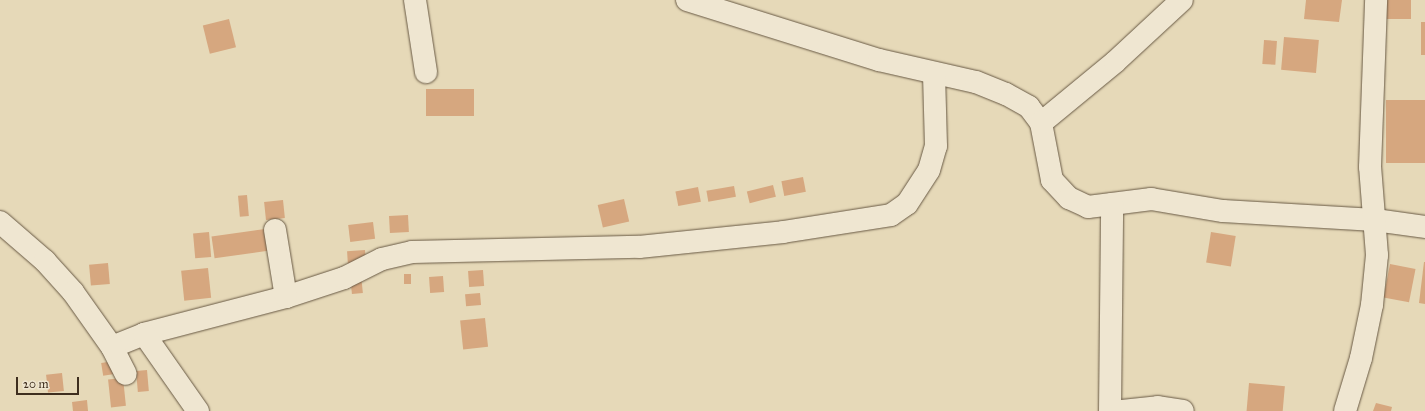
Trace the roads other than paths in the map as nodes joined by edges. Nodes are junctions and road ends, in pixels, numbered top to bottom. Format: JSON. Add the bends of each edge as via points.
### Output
{"nodes":[{"id":1,"x":415,"y":0,"type":"edge"},
{"id":2,"x":687,"y":0,"type":"edge"},
{"id":3,"x":1182,"y":0,"type":"edge"},
{"id":4,"x":1376,"y":0,"type":"edge"},
{"id":5,"x":426,"y":72,"type":"dead end"},
{"id":6,"x":934,"y":73,"type":"junction"},
{"id":7,"x":1041,"y":123,"type":"junction"},
{"id":8,"x":1112,"y":204,"type":"junction"},
{"id":9,"x":1375,"y":220,"type":"junction"},
{"id":10,"x":0,"y":222,"type":"edge"},
{"id":11,"x":1425,"y":227,"type":"edge"},
{"id":12,"x":275,"y":230,"type":"dead end"},
{"id":13,"x":286,"y":297,"type":"junction"},
{"id":14,"x":144,"y":334,"type":"junction"},
{"id":15,"x":112,"y":347,"type":"junction"},
{"id":16,"x":126,"y":374,"type":"dead end"},
{"id":17,"x":198,"y":411,"type":"edge"},
{"id":18,"x":1110,"y":411,"type":"edge"},
{"id":19,"x":1122,"y":411,"type":"edge"},
{"id":20,"x":1183,"y":411,"type":"edge"},
{"id":21,"x":1345,"y":411,"type":"edge"}],
"edges":[{"from":1,"to":5,"type":"street"},
{"from":2,"to":6,"type":"street","via":[[879,60]]},
{"from":3,"to":7,"type":"street","via":[[1173,5],[1115,62]]},
{"from":4,"to":9,"type":"street","via":[[1370,159]]},
{"from":6,"to":7,"type":"street","via":[[976,82],[1006,94],[1028,106]]},
{"from":6,"to":13,"type":"street","via":[[936,146],[929,170],[907,204],[891,215],[783,232],[640,247],[412,252],[382,259],[344,278]]},
{"from":7,"to":8,"type":"street","via":[[1049,173],[1057,186],[1069,198],[1088,207]]},
{"from":8,"to":9,"type":"street","via":[[1151,199],[1223,211]]},
{"from":8,"to":18,"type":"street"},
{"from":9,"to":11,"type":"street"},
{"from":9,"to":21,"type":"street","via":[[1377,255],[1372,305],[1361,358]]},
{"from":10,"to":15,"type":"street","via":[[45,261],[73,292]]},
{"from":12,"to":13,"type":"street"},
{"from":13,"to":14,"type":"street"},
{"from":14,"to":15,"type":"street"},
{"from":14,"to":17,"type":"street"},
{"from":15,"to":16,"type":"street"},
{"from":19,"to":20,"type":"street","via":[[1158,407]]}]}
